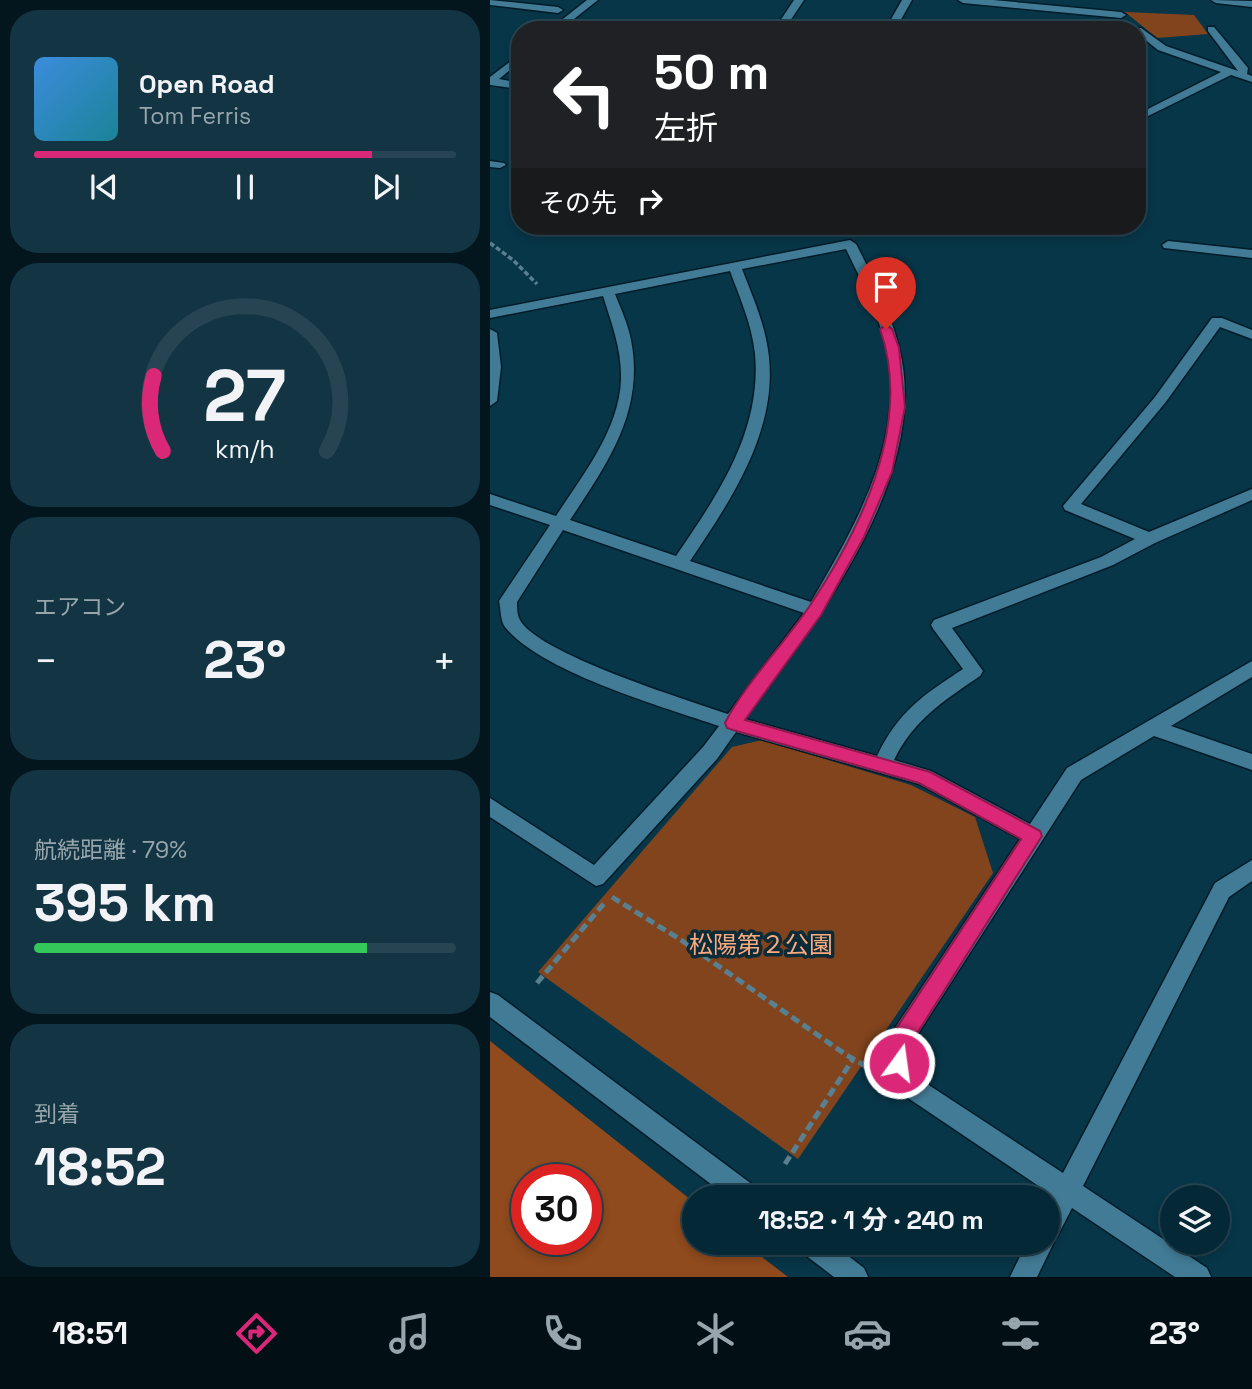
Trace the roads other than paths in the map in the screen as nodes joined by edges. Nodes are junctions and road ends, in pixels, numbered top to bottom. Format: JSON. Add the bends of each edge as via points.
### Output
{"nodes":[{"id":1,"x":593,"y":0,"type":"edge"},
{"id":2,"x":799,"y":0,"type":"edge"},
{"id":3,"x":906,"y":0,"type":"edge"},
{"id":4,"x":963,"y":0,"type":"edge"},
{"id":5,"x":1120,"y":0,"type":"edge"},
{"id":6,"x":1216,"y":0,"type":"edge"},
{"id":7,"x":490,"y":2,"type":"edge"},
{"id":8,"x":1252,"y":4,"type":"edge"},
{"id":9,"x":558,"y":10,"type":"dead end"},
{"id":10,"x":1121,"y":15,"type":"junction"},
{"id":11,"x":566,"y":21,"type":"edge"},
{"id":12,"x":785,"y":21,"type":"edge"},
{"id":13,"x":895,"y":21,"type":"edge"},
{"id":14,"x":1127,"y":21,"type":"edge"},
{"id":15,"x":1211,"y":29,"type":"dead end"},
{"id":16,"x":1146,"y":37,"type":"edge"},
{"id":17,"x":1153,"y":43,"type":"junction"},
{"id":18,"x":1146,"y":45,"type":"edge"},
{"id":19,"x":511,"y":64,"type":"edge"},
{"id":20,"x":1241,"y":75,"type":"edge"},
{"id":21,"x":490,"y":81,"type":"edge"},
{"id":22,"x":511,"y":84,"type":"edge"},
{"id":23,"x":1146,"y":115,"type":"edge"},
{"id":24,"x":1168,"y":245,"type":"dead end"},
{"id":25,"x":1252,"y":254,"type":"edge"},
{"id":26,"x":734,"y":267,"type":"junction"},
{"id":27,"x":608,"y":291,"type":"junction"},
{"id":28,"x":490,"y":314,"type":"edge"},
{"id":29,"x":490,"y":333,"type":"edge"},
{"id":30,"x":1252,"y":335,"type":"edge"},
{"id":31,"x":490,"y":401,"type":"edge"},
{"id":32,"x":1252,"y":494,"type":"edge"},
{"id":33,"x":490,"y":499,"type":"edge"},
{"id":34,"x":558,"y":522,"type":"junction"},
{"id":35,"x":1149,"y":539,"type":"junction"},
{"id":36,"x":680,"y":564,"type":"junction"},
{"id":37,"x":815,"y":610,"type":"junction"},
{"id":38,"x":1252,"y":668,"type":"edge"},
{"id":39,"x":733,"y":723,"type":"junction"},
{"id":40,"x":1152,"y":727,"type":"junction"},
{"id":41,"x":1252,"y":762,"type":"edge"},
{"id":42,"x":883,"y":763,"type":"junction"},
{"id":43,"x":490,"y":806,"type":"edge"},
{"id":44,"x":1033,"y":836,"type":"junction"},
{"id":45,"x":1252,"y":869,"type":"edge"},
{"id":46,"x":490,"y":1003,"type":"edge"},
{"id":47,"x":732,"y":1185,"type":"edge"},
{"id":48,"x":1068,"y":1190,"type":"junction"},
{"id":49,"x":1060,"y":1205,"type":"edge"},
{"id":50,"x":826,"y":1255,"type":"edge"},
{"id":51,"x":1034,"y":1255,"type":"edge"},
{"id":52,"x":855,"y":1277,"type":"edge"},
{"id":53,"x":1023,"y":1277,"type":"edge"},
{"id":54,"x":1198,"y":1277,"type":"edge"}],
"edges":[{"from":1,"to":11,"type":"street"},
{"from":2,"to":12,"type":"street"},
{"from":3,"to":13,"type":"street"},
{"from":4,"to":10,"type":"street"},
{"from":5,"to":10,"type":"street","via":[[1117,11]]},
{"from":6,"to":8,"type":"street"},
{"from":7,"to":9,"type":"street"},
{"from":10,"to":14,"type":"street"},
{"from":15,"to":20,"type":"street","via":[[1244,70]]},
{"from":16,"to":17,"type":"street"},
{"from":17,"to":18,"type":"street"},
{"from":17,"to":20,"type":"street"},
{"from":19,"to":21,"type":"street"},
{"from":20,"to":23,"type":"street"},
{"from":21,"to":22,"type":"street"},
{"from":24,"to":25,"type":"street"},
{"from":26,"to":27,"type":"street"},
{"from":26,"to":36,"type":"street","via":[[762,355],[761,403],[747,453]]},
{"from":26,"to":37,"type":"street","via":[[850,244],[893,348],[898,407],[885,472],[857,537]]},
{"from":27,"to":28,"type":"street"},
{"from":27,"to":34,"type":"street","via":[[624,339],[628,383],[617,428]]},
{"from":29,"to":31,"type":"street","via":[[494,388]]},
{"from":30,"to":35,"type":"street","via":[[1217,321],[1160,400],[1071,506]]},
{"from":32,"to":35,"type":"street"},
{"from":33,"to":34,"type":"street"},
{"from":34,"to":36,"type":"street"},
{"from":34,"to":39,"type":"street","via":[[508,601],[511,622],[531,640],[602,678]]},
{"from":35,"to":42,"type":"street","via":[[1107,561],[940,625],[974,671],[918,708],[896,734]]},
{"from":36,"to":37,"type":"street"},
{"from":37,"to":39,"type":"street"},
{"from":38,"to":40,"type":"street"},
{"from":39,"to":42,"type":"street"},
{"from":39,"to":43,"type":"street","via":[[596,877]]},
{"from":40,"to":41,"type":"street"},
{"from":40,"to":44,"type":"street","via":[[1074,774]]},
{"from":42,"to":44,"type":"street","via":[[924,777]]},
{"from":44,"to":48,"type":"street","via":[[903,1036],[899,1063],[910,1086]]},
{"from":45,"to":48,"type":"street","via":[[1222,890]]},
{"from":46,"to":47,"type":"street"},
{"from":48,"to":49,"type":"street"},
{"from":48,"to":54,"type":"street"},
{"from":50,"to":52,"type":"street"},
{"from":51,"to":53,"type":"street"}]}
